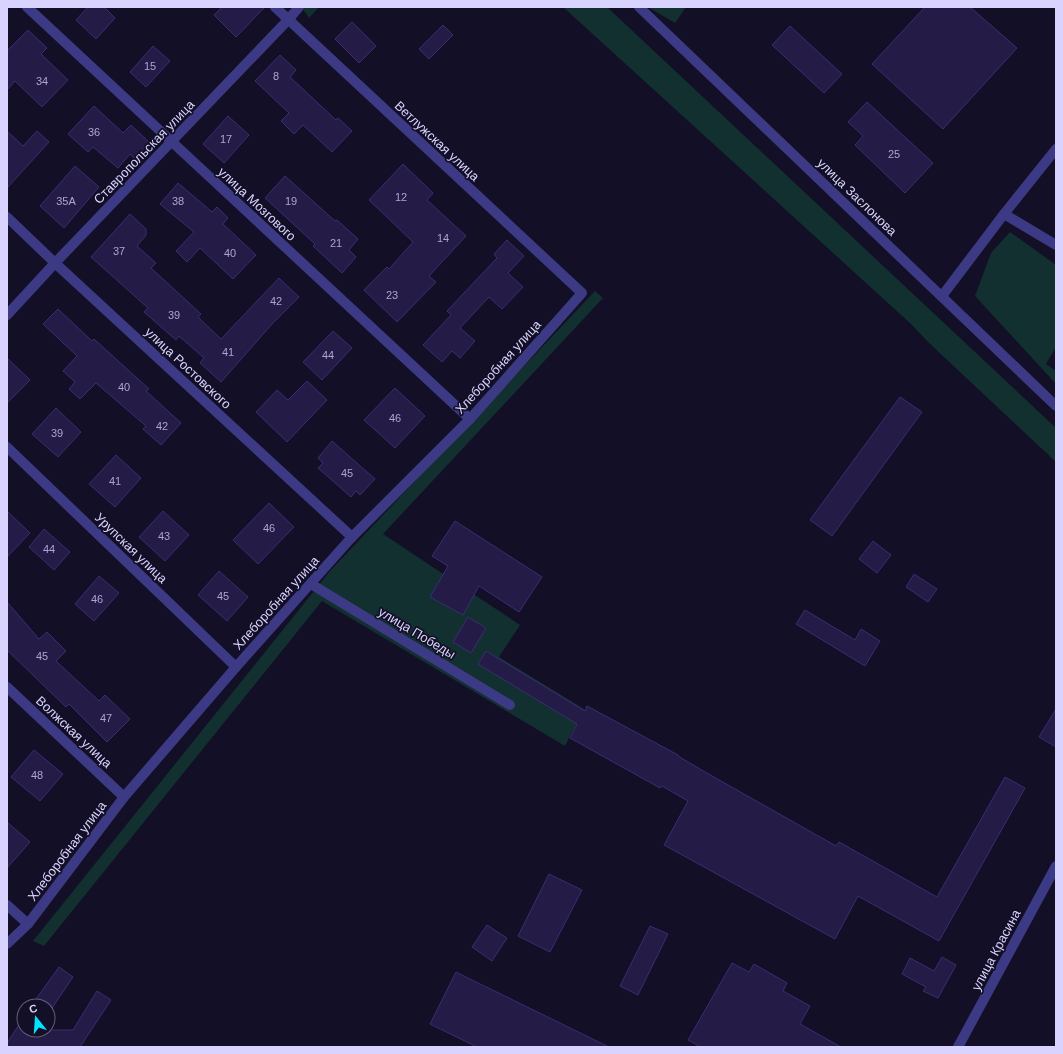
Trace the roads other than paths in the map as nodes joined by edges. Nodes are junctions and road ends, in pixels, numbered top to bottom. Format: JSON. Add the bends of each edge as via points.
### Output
{"nodes":[{"id":1,"x":27,"y":7,"type":"edge"},
{"id":2,"x":275,"y":7,"type":"edge"},
{"id":3,"x":299,"y":7,"type":"edge"},
{"id":4,"x":639,"y":7,"type":"edge"},
{"id":5,"x":288,"y":20,"type":"junction"},
{"id":6,"x":172,"y":142,"type":"junction"},
{"id":7,"x":1056,"y":149,"type":"edge"},
{"id":8,"x":1004,"y":214,"type":"junction"},
{"id":9,"x":7,"y":217,"type":"edge"},
{"id":10,"x":1056,"y":245,"type":"edge"},
{"id":11,"x":56,"y":263,"type":"junction"},
{"id":12,"x":582,"y":293,"type":"joint"},
{"id":13,"x":942,"y":296,"type":"junction"},
{"id":14,"x":7,"y":315,"type":"edge"},
{"id":15,"x":1056,"y":406,"type":"edge"},
{"id":16,"x":470,"y":419,"type":"junction"},
{"id":17,"x":7,"y":448,"type":"edge"},
{"id":18,"x":352,"y":537,"type":"junction"},
{"id":19,"x":311,"y":584,"type":"junction"},
{"id":20,"x":236,"y":667,"type":"junction"},
{"id":21,"x":7,"y":687,"type":"edge"},
{"id":22,"x":510,"y":705,"type":"dead end"},
{"id":23,"x":124,"y":796,"type":"junction"},
{"id":24,"x":1056,"y":866,"type":"edge"},
{"id":25,"x":7,"y":905,"type":"edge"},
{"id":26,"x":28,"y":924,"type":"junction"},
{"id":27,"x":7,"y":944,"type":"edge"},
{"id":28,"x":958,"y":1047,"type":"edge"}],
"edges":[{"from":1,"to":6,"type":"street","name":"улица Мозгового"},
{"from":2,"to":5,"type":"street","name":"Ветлужская улица"},
{"from":3,"to":5,"type":"street","name":"Ставропольская улица"},
{"from":4,"to":13,"type":"street","name":"улица Заслонова"},
{"from":5,"to":6,"type":"street","name":"Ставропольская улица"},
{"from":5,"to":12,"type":"street","name":"Ветлужская улица"},
{"from":6,"to":11,"type":"street","name":"Ставропольская улица"},
{"from":6,"to":16,"type":"street","name":"улица Мозгового"},
{"from":7,"to":8,"type":"street"},
{"from":8,"to":10,"type":"street"},
{"from":8,"to":13,"type":"street"},
{"from":9,"to":11,"type":"street","name":"улица Ростовского"},
{"from":11,"to":14,"type":"street","name":"Ставропольская улица"},
{"from":11,"to":18,"type":"street","name":"улица Ростовского"},
{"from":12,"to":16,"type":"street","name":"Хлеборобная улица"},
{"from":13,"to":15,"type":"street","name":"улица Заслонова"},
{"from":16,"to":18,"type":"street","name":"Хлеборобная улица"},
{"from":17,"to":20,"type":"street","name":"Урупская улица"},
{"from":18,"to":19,"type":"street","name":"Хлеборобная улица"},
{"from":19,"to":20,"type":"street","name":"Хлеборобная улица"},
{"from":19,"to":22,"type":"street","name":"улица Победы"},
{"from":20,"to":23,"type":"street","name":"Хлеборобная улица"},
{"from":21,"to":23,"type":"street","name":"Волжская улица"},
{"from":23,"to":26,"type":"street","name":"Хлеборобная улица"},
{"from":24,"to":28,"type":"street","name":"улица Красина"},
{"from":25,"to":26,"type":"street"},
{"from":26,"to":27,"type":"street","name":"Хлеборобная улица"}]}
